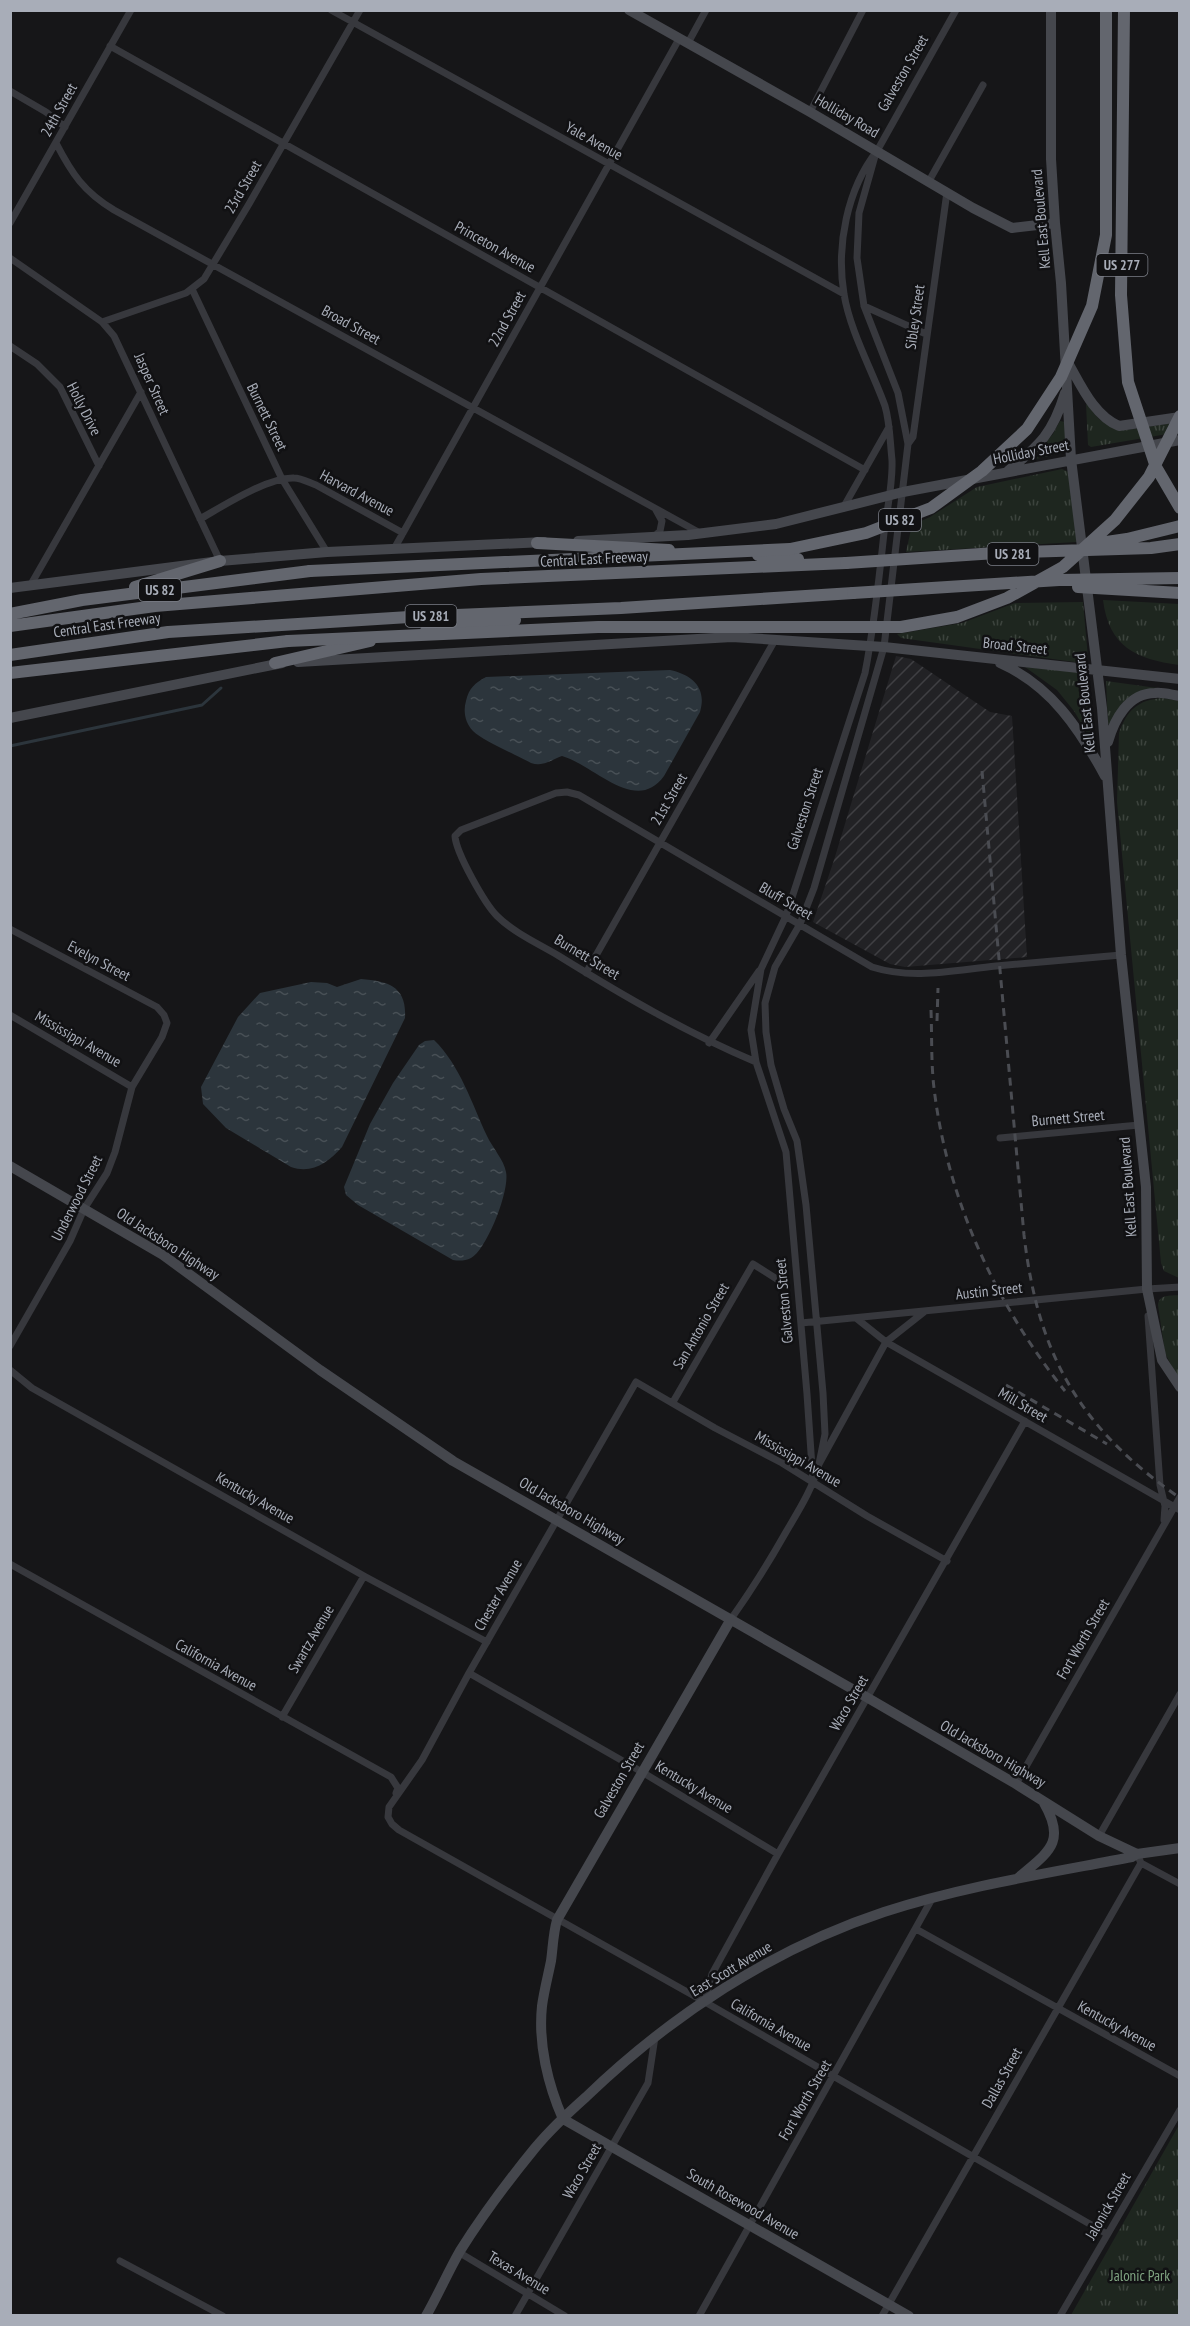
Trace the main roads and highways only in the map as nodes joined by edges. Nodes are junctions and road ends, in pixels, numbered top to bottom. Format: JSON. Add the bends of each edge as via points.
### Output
{"nodes":[{"id":1,"x":629,"y":10,"type":"edge"},
{"id":2,"x":1051,"y":10,"type":"edge"},
{"id":3,"x":1106,"y":10,"type":"edge"},
{"id":4,"x":1124,"y":10,"type":"edge"},
{"id":5,"x":1054,"y":223,"type":"junction"},
{"id":6,"x":1065,"y":358,"type":"junction"},
{"id":7,"x":1067,"y":387,"type":"junction"},
{"id":8,"x":1179,"y":417,"type":"edge"},
{"id":9,"x":1179,"y":440,"type":"edge"},
{"id":10,"x":1154,"y":444,"type":"junction"},
{"id":11,"x":1179,"y":446,"type":"edge"},
{"id":12,"x":1071,"y":459,"type":"junction"},
{"id":13,"x":1006,"y":472,"type":"junction"},
{"id":14,"x":1179,"y":508,"type":"edge"},
{"id":15,"x":842,"y":509,"type":"joint"},
{"id":16,"x":1179,"y":526,"type":"edge"},
{"id":17,"x":537,"y":543,"type":"junction"},
{"id":18,"x":1179,"y":544,"type":"edge"},
{"id":19,"x":1032,"y":554,"type":"junction"},
{"id":20,"x":220,"y":561,"type":"junction"},
{"id":21,"x":840,"y":563,"type":"junction"},
{"id":22,"x":1179,"y":578,"type":"edge"},
{"id":23,"x":1002,"y":585,"type":"junction"},
{"id":24,"x":10,"y":588,"type":"edge"},
{"id":25,"x":1179,"y":593,"type":"edge"},
{"id":26,"x":82,"y":600,"type":"junction"},
{"id":27,"x":621,"y":608,"type":"junction"},
{"id":28,"x":10,"y":614,"type":"edge"},
{"id":29,"x":10,"y":626,"type":"edge"},
{"id":30,"x":10,"y":655,"type":"edge"},
{"id":31,"x":988,"y":658,"type":"junction"},
{"id":32,"x":275,"y":663,"type":"junction"},
{"id":33,"x":1098,"y":669,"type":"junction"},
{"id":34,"x":10,"y":673,"type":"edge"},
{"id":35,"x":1179,"y":679,"type":"edge"},
{"id":36,"x":1179,"y":696,"type":"edge"},
{"id":37,"x":10,"y":718,"type":"edge"},
{"id":38,"x":1105,"y":751,"type":"junction"},
{"id":39,"x":1108,"y":780,"type":"junction"},
{"id":40,"x":10,"y":1166,"type":"edge"},
{"id":41,"x":1179,"y":1387,"type":"edge"},
{"id":42,"x":731,"y":1619,"type":"junction"},
{"id":43,"x":1043,"y":1800,"type":"junction"},
{"id":44,"x":1179,"y":1848,"type":"edge"},
{"id":45,"x":1139,"y":1858,"type":"junction"},
{"id":46,"x":1017,"y":1879,"type":"junction"},
{"id":47,"x":563,"y":2119,"type":"junction"},
{"id":48,"x":426,"y":2316,"type":"edge"},
{"id":49,"x":909,"y":2316,"type":"edge"}],
"edges":[{"from":1,"to":5,"type":"main road","name":"Holliday Road","via":[[1012,228]]},
{"from":2,"to":5,"type":"main road","name":"Kell East Boulevard","via":[[1050,159]]},
{"from":3,"to":26,"type":"highway","number":"US 82","bridge":true,"via":[[1106,235],[1092,306],[1061,377],[1027,429],[982,471],[931,508],[866,533],[790,549],[310,571]]},
{"from":4,"to":14,"type":"highway","number":"US 277","bridge":true,"via":[[1121,295],[1128,382],[1156,467]]},
{"from":5,"to":6,"type":"main road","name":"Kell East Boulevard"},
{"from":6,"to":7,"type":"main road","name":"Kell East Boulevard"},
{"from":6,"to":8,"type":"main road","via":[[1098,410],[1112,423],[1119,426]]},
{"from":7,"to":12,"type":"main road","name":"Kell East Boulevard"},
{"from":7,"to":13,"type":"main road","via":[[1054,426]]},
{"from":8,"to":34,"type":"highway","bridge":true,"via":[[1149,477],[1115,520],[1063,567],[1007,598],[957,616],[902,627],[597,627],[288,641]]},
{"from":9,"to":10,"type":"main road","name":"Holliday Street"},
{"from":10,"to":11,"type":"main road"},
{"from":10,"to":12,"type":"main road","name":"Holliday Street"},
{"from":12,"to":13,"type":"main road","name":"Holliday Street"},
{"from":12,"to":33,"type":"main road","name":"Kell East Boulevard"},
{"from":13,"to":15,"type":"main road","name":"Holliday Street","via":[[903,492]]},
{"from":15,"to":17,"type":"main road","name":"Central East Freeway","via":[[776,524],[701,533]]},
{"from":16,"to":19,"type":"highway","bridge":true,"via":[[1127,539]]},
{"from":17,"to":20,"type":"main road","name":"Central East Freeway"},
{"from":17,"to":21,"type":"highway"},
{"from":18,"to":19,"type":"highway","name":"Central East Freeway","number":"US 281","bridge":true},
{"from":19,"to":21,"type":"highway","name":"Central East Freeway","number":"US 281","bridge":true},
{"from":20,"to":24,"type":"main road","name":"Central East Freeway"},
{"from":20,"to":26,"type":"highway"},
{"from":21,"to":29,"type":"highway","name":"Central East Freeway","number":"US 281","via":[[481,579],[155,606]]},
{"from":22,"to":23,"type":"highway","name":"Central East Freeway","number":"US 281","bridge":true},
{"from":23,"to":25,"type":"highway","bridge":true},
{"from":23,"to":27,"type":"highway","name":"Central East Freeway","number":"US 281","bridge":true},
{"from":26,"to":28,"type":"highway","number":"US 82"},
{"from":27,"to":30,"type":"highway","name":"Central East Freeway","number":"US 281","via":[[168,632]]},
{"from":27,"to":32,"type":"highway","via":[[440,628]]},
{"from":31,"to":32,"type":"main road","name":"Broad Street","via":[[732,638]]},
{"from":31,"to":33,"type":"main road","name":"Broad Street"},
{"from":31,"to":39,"type":"main road","via":[[1019,672],[1060,706]]},
{"from":32,"to":37,"type":"main road"},
{"from":33,"to":35,"type":"main road","name":"Broad Street"},
{"from":33,"to":38,"type":"main road","name":"Kell East Boulevard"},
{"from":36,"to":38,"type":"main road","via":[[1153,692],[1134,699],[1114,721]]},
{"from":38,"to":39,"type":"main road","name":"Kell East Boulevard"},
{"from":39,"to":41,"type":"main road","name":"Kell East Boulevard","via":[[1121,955],[1146,1187],[1147,1288],[1162,1360]]},
{"from":40,"to":42,"type":"main road","name":"Old Jacksboro Highway","via":[[163,1255],[453,1461]]},
{"from":42,"to":43,"type":"main road","name":"Old Jacksboro Highway"},
{"from":42,"to":47,"type":"main road","name":"Galveston Street","via":[[557,1920],[542,2008],[543,2056],[551,2093]]},
{"from":43,"to":45,"type":"main road","name":"Old Jacksboro Highway"},
{"from":43,"to":46,"type":"main road","via":[[1056,1827],[1051,1847]]},
{"from":44,"to":45,"type":"main road","name":"East Scott Avenue"},
{"from":45,"to":46,"type":"main road","name":"East Scott Avenue"},
{"from":46,"to":47,"type":"main road","name":"East Scott Avenue","via":[[933,1897],[882,1913],[750,1973],[655,2035]]},
{"from":47,"to":48,"type":"main road","name":"East Scott Avenue","via":[[498,2197],[460,2253]]},
{"from":47,"to":49,"type":"main road","name":"South Rosewood Avenue"}]}
